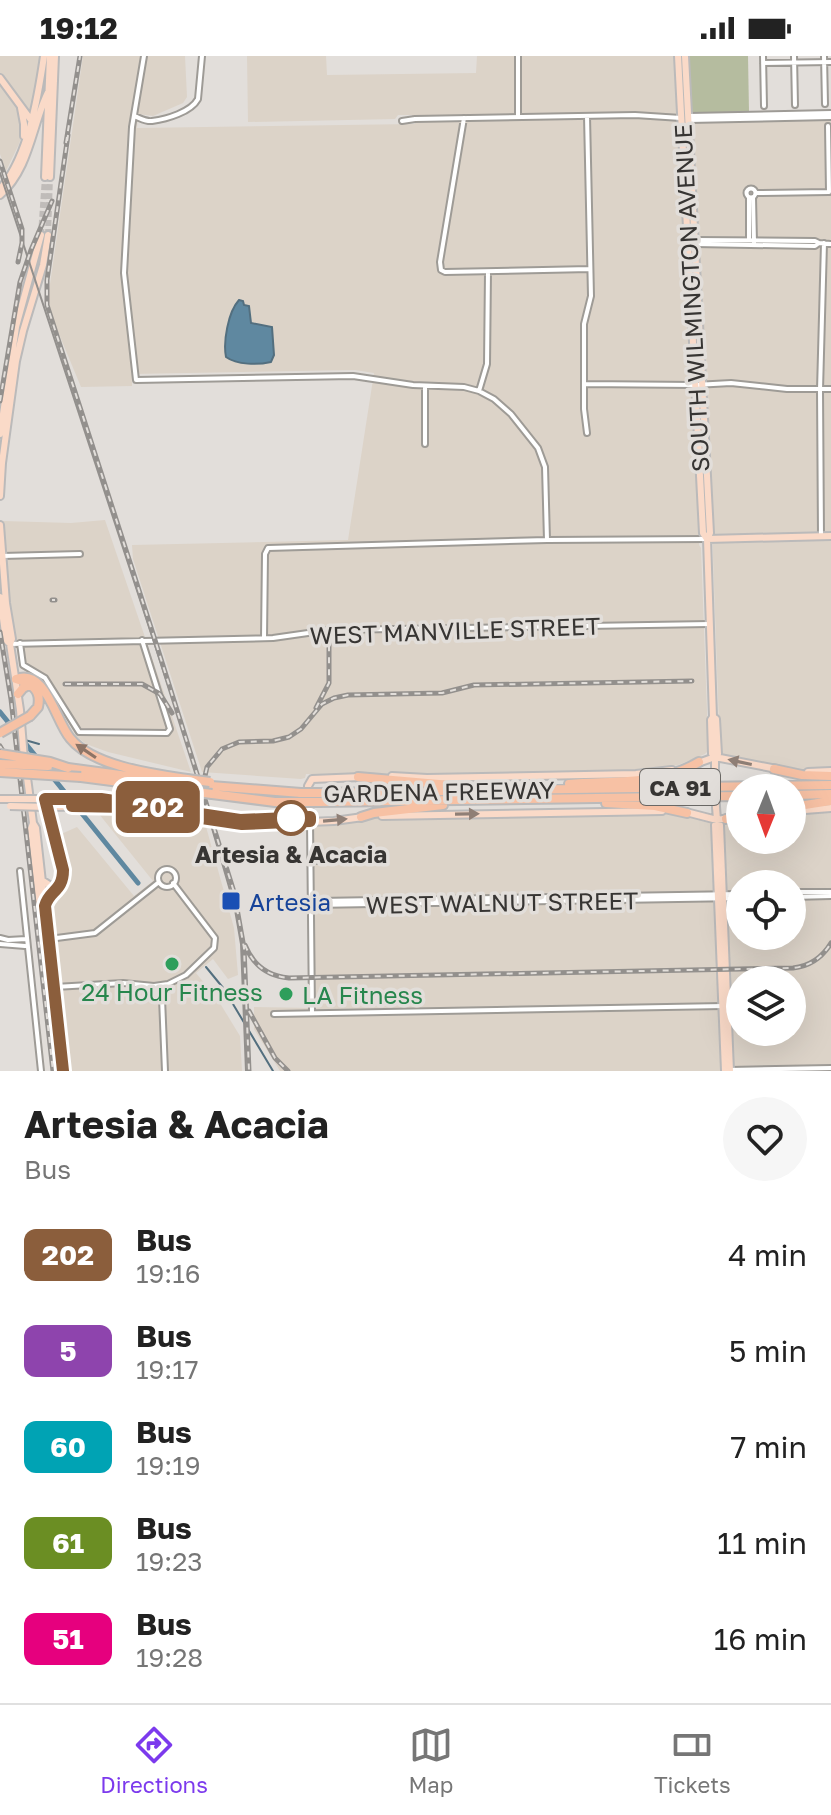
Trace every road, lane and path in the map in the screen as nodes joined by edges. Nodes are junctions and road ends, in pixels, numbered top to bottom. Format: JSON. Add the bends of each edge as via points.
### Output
{"nodes":[{"id":1,"x":44,"y":56,"type":"edge"},
{"id":2,"x":53,"y":56,"type":"edge"},
{"id":3,"x":144,"y":56,"type":"edge"},
{"id":4,"x":202,"y":56,"type":"edge"},
{"id":5,"x":518,"y":56,"type":"edge"},
{"id":6,"x":678,"y":56,"type":"edge"},
{"id":7,"x":685,"y":56,"type":"edge"},
{"id":8,"x":763,"y":56,"type":"edge"},
{"id":9,"x":794,"y":56,"type":"edge"},
{"id":10,"x":824,"y":59,"type":"edge"},
{"id":11,"x":831,"y":62,"type":"edge"},
{"id":12,"x":763,"y":63,"type":"junction"},
{"id":13,"x":794,"y":63,"type":"junction"},
{"id":14,"x":0,"y":78,"type":"edge"},
{"id":15,"x":54,"y":81,"type":"junction"},
{"id":16,"x":48,"y":90,"type":"junction"},
{"id":17,"x":39,"y":91,"type":"junction"},
{"id":18,"x":825,"y":104,"type":"dead end"},
{"id":19,"x":795,"y":105,"type":"dead end"},
{"id":20,"x":764,"y":106,"type":"dead end"},
{"id":21,"x":21,"y":108,"type":"junction"},
{"id":22,"x":831,"y":115,"type":"edge"},
{"id":23,"x":134,"y":116,"type":"junction"},
{"id":24,"x":587,"y":116,"type":"junction"},
{"id":25,"x":518,"y":117,"type":"junction"},
{"id":26,"x":464,"y":118,"type":"junction"},
{"id":27,"x":686,"y":118,"type":"junction"},
{"id":28,"x":402,"y":121,"type":"dead end"},
{"id":29,"x":33,"y":124,"type":"junction"},
{"id":30,"x":828,"y":126,"type":"dead end"},
{"id":31,"x":23,"y":147,"type":"junction"},
{"id":32,"x":17,"y":168,"type":"junction"},
{"id":33,"x":0,"y":192,"type":"edge"},
{"id":34,"x":45,"y":235,"type":"tunnel mouth"},
{"id":35,"x":692,"y":242,"type":"junction"},
{"id":36,"x":752,"y":243,"type":"junction"},
{"id":37,"x":821,"y":243,"type":"junction"},
{"id":38,"x":831,"y":244,"type":"edge"},
{"id":39,"x":590,"y":269,"type":"junction"},
{"id":40,"x":488,"y":272,"type":"junction"},
{"id":41,"x":584,"y":384,"type":"junction"},
{"id":42,"x":699,"y":385,"type":"junction"},
{"id":43,"x":425,"y":386,"type":"junction"},
{"id":44,"x":831,"y":389,"type":"edge"},
{"id":45,"x":820,"y":390,"type":"junction"},
{"id":46,"x":479,"y":391,"type":"junction"},
{"id":47,"x":587,"y":433,"type":"dead end"},
{"id":48,"x":2,"y":437,"type":"edge"},
{"id":49,"x":425,"y":444,"type":"dead end"},
{"id":50,"x":0,"y":496,"type":"edge"},
{"id":51,"x":0,"y":525,"type":"edge"},
{"id":52,"x":821,"y":536,"type":"junction"},
{"id":53,"x":831,"y":536,"type":"edge"},
{"id":54,"x":707,"y":539,"type":"junction"},
{"id":55,"x":547,"y":540,"type":"junction"},
{"id":56,"x":80,"y":554,"type":"dead end"},
{"id":57,"x":1,"y":556,"type":"edge"},
{"id":58,"x":0,"y":597,"type":"edge"},
{"id":59,"x":710,"y":624,"type":"junction"},
{"id":60,"x":264,"y":638,"type":"junction"},
{"id":61,"x":142,"y":640,"type":"junction"},
{"id":62,"x":20,"y":643,"type":"junction"},
{"id":63,"x":10,"y":644,"type":"junction"},
{"id":64,"x":16,"y":679,"type":"junction"},
{"id":65,"x":30,"y":684,"type":"junction"},
{"id":66,"x":18,"y":694,"type":"junction"},
{"id":67,"x":0,"y":733,"type":"edge"},
{"id":68,"x":0,"y":754,"type":"edge"},
{"id":69,"x":715,"y":757,"type":"junction"},
{"id":70,"x":699,"y":762,"type":"junction"},
{"id":71,"x":0,"y":768,"type":"edge"},
{"id":72,"x":774,"y":769,"type":"joint"},
{"id":73,"x":75,"y":772,"type":"junction"},
{"id":74,"x":831,"y":774,"type":"edge"},
{"id":75,"x":358,"y":777,"type":"junction"},
{"id":76,"x":188,"y":785,"type":"junction"},
{"id":77,"x":211,"y":788,"type":"junction"},
{"id":78,"x":507,"y":790,"type":"junction"},
{"id":79,"x":831,"y":790,"type":"edge"},
{"id":80,"x":806,"y":791,"type":"edge"},
{"id":81,"x":726,"y":793,"type":"edge"},
{"id":82,"x":726,"y":793,"type":"edge"},
{"id":83,"x":529,"y":794,"type":"junction"},
{"id":84,"x":301,"y":798,"type":"junction"},
{"id":85,"x":0,"y":799,"type":"edge"},
{"id":86,"x":321,"y":799,"type":"junction"},
{"id":87,"x":460,"y":801,"type":"junction"},
{"id":88,"x":831,"y":801,"type":"edge"},
{"id":89,"x":5,"y":805,"type":"edge"},
{"id":90,"x":46,"y":805,"type":"junction"},
{"id":91,"x":128,"y":805,"type":"junction"},
{"id":92,"x":806,"y":806,"type":"edge"},
{"id":93,"x":831,"y":808,"type":"edge"},
{"id":94,"x":806,"y":809,"type":"edge"},
{"id":95,"x":687,"y":813,"type":"junction"},
{"id":96,"x":361,"y":817,"type":"junction"},
{"id":97,"x":310,"y":819,"type":"junction"},
{"id":98,"x":722,"y":819,"type":"junction"},
{"id":99,"x":726,"y":819,"type":"edge"},
{"id":100,"x":33,"y":823,"type":"junction"},
{"id":101,"x":344,"y":860,"type":"dead end"},
{"id":102,"x":310,"y":861,"type":"junction"},
{"id":103,"x":20,"y":871,"type":"dead end"},
{"id":104,"x":42,"y":878,"type":"junction"},
{"id":105,"x":159,"y":882,"type":"junction"},
{"id":106,"x":61,"y":883,"type":"junction"},
{"id":107,"x":173,"y":883,"type":"junction"},
{"id":108,"x":54,"y":888,"type":"junction"},
{"id":109,"x":40,"y":890,"type":"junction"},
{"id":110,"x":831,"y":894,"type":"edge"},
{"id":111,"x":806,"y":895,"type":"edge"},
{"id":112,"x":720,"y":896,"type":"junction"},
{"id":113,"x":726,"y":896,"type":"edge"},
{"id":114,"x":310,"y":905,"type":"junction"},
{"id":115,"x":45,"y":906,"type":"junction"},
{"id":116,"x":46,"y":940,"type":"junction"},
{"id":117,"x":0,"y":941,"type":"edge"},
{"id":118,"x":26,"y":942,"type":"junction"},
{"id":119,"x":159,"y":985,"type":"junction"},
{"id":120,"x":51,"y":987,"type":"junction"},
{"id":121,"x":724,"y":1006,"type":"junction"},
{"id":122,"x":312,"y":1013,"type":"junction"},
{"id":123,"x":274,"y":1014,"type":"dead end"},
{"id":124,"x":831,"y":1068,"type":"edge"},
{"id":125,"x":41,"y":1071,"type":"edge"},
{"id":126,"x":61,"y":1071,"type":"edge"},
{"id":127,"x":165,"y":1071,"type":"edge"},
{"id":128,"x":728,"y":1071,"type":"edge"}],
"edges":[{"from":1,"to":17,"type":"main road"},
{"from":2,"to":15,"type":"main road"},
{"from":2,"to":16,"type":"main road"},
{"from":3,"to":23,"type":"street"},
{"from":4,"to":23,"type":"street","via":[[198,99],[189,110],[154,120]]},
{"from":5,"to":25,"type":"street"},
{"from":6,"to":27,"type":"main road","name":"SOUTH WILMINGTON AVENUE"},
{"from":7,"to":27,"type":"main road","name":"SOUTH WILMINGTON AVENUE"},
{"from":8,"to":12,"type":"street"},
{"from":9,"to":13,"type":"street"},
{"from":10,"to":11,"type":"street"},
{"from":10,"to":13,"type":"street"},
{"from":10,"to":18,"type":"street"},
{"from":12,"to":13,"type":"street"},
{"from":12,"to":20,"type":"street"},
{"from":13,"to":19,"type":"street"},
{"from":14,"to":21,"type":"main road"},
{"from":15,"to":16,"type":"main road"},
{"from":15,"to":16,"type":"main road","via":[[48,177]]},
{"from":16,"to":29,"type":"main road"},
{"from":17,"to":21,"type":"main road","via":[[31,109]]},
{"from":17,"to":29,"type":"main road"},
{"from":21,"to":29,"type":"main road"},
{"from":21,"to":31,"type":"main road"},
{"from":22,"to":27,"type":"street"},
{"from":23,"to":43,"type":"street","via":[[124,273],[136,380],[339,376]]},
{"from":24,"to":25,"type":"street"},
{"from":24,"to":27,"type":"street"},
{"from":24,"to":39,"type":"street"},
{"from":25,"to":26,"type":"street"},
{"from":26,"to":28,"type":"street"},
{"from":26,"to":40,"type":"street","via":[[441,270]]},
{"from":27,"to":35,"type":"main road","name":"SOUTH WILMINGTON AVENUE"},
{"from":29,"to":31,"type":"main road"},
{"from":29,"to":32,"type":"main road"},
{"from":30,"to":36,"type":"street","via":[[829,192],[752,196]]},
{"from":31,"to":32,"type":"main road"},
{"from":32,"to":33,"type":"main road","via":[[9,187]]},
{"from":34,"to":48,"type":"main road","via":[[43,265],[23,331]]},
{"from":35,"to":36,"type":"street"},
{"from":35,"to":42,"type":"main road","name":"SOUTH WILMINGTON AVENUE"},
{"from":36,"to":37,"type":"street"},
{"from":37,"to":38,"type":"street"},
{"from":37,"to":45,"type":"street"},
{"from":39,"to":40,"type":"street"},
{"from":39,"to":41,"type":"street"},
{"from":40,"to":46,"type":"street","via":[[487,364]]},
{"from":41,"to":42,"type":"street"},
{"from":41,"to":47,"type":"street"},
{"from":42,"to":45,"type":"street"},
{"from":42,"to":54,"type":"main road","name":"SOUTH WILMINGTON AVENUE"},
{"from":43,"to":46,"type":"street"},
{"from":43,"to":49,"type":"street"},
{"from":44,"to":45,"type":"street"},
{"from":45,"to":52,"type":"street"},
{"from":46,"to":55,"type":"street","via":[[511,414],[538,448],[545,467]]},
{"from":48,"to":50,"type":"main road"},
{"from":51,"to":57,"type":"main road"},
{"from":52,"to":53,"type":"main road"},
{"from":52,"to":54,"type":"main road"},
{"from":54,"to":55,"type":"street"},
{"from":54,"to":59,"type":"main road","name":"SOUTH WILMINGTON AVENUE"},
{"from":55,"to":60,"type":"street","via":[[268,548]]},
{"from":56,"to":57,"type":"street"},
{"from":57,"to":63,"type":"main road"},
{"from":58,"to":63,"type":"main road"},
{"from":59,"to":60,"type":"street","name":"WEST MANVILLE STREET","via":[[329,630]]},
{"from":59,"to":69,"type":"main road","name":"SOUTH WILMINGTON AVENUE"},
{"from":60,"to":61,"type":"street","name":"WEST MANVILLE STREET"},
{"from":61,"to":62,"type":"street","name":"WEST MANVILLE STREET"},
{"from":61,"to":62,"type":"street","via":[[169,725],[164,734],[79,732],[45,678],[23,665]]},
{"from":62,"to":63,"type":"street","name":"WEST MANVILLE STREET"},
{"from":63,"to":64,"type":"main road"},
{"from":64,"to":65,"type":"highway"},
{"from":64,"to":66,"type":"main road"},
{"from":76,"to":64,"type":"highway","one_way":true,"via":[[87,754],[70,738],[40,684],[27,677]]},
{"from":65,"to":66,"type":"highway"},
{"from":65,"to":67,"type":"highway","bridge":true,"via":[[37,690],[38,707]]},
{"from":66,"to":100,"type":"main road","bridge":true},
{"from":68,"to":73,"type":"highway","bridge":true},
{"from":69,"to":70,"type":"main road"},
{"from":72,"to":69,"type":"main road","one_way":true},
{"from":69,"to":98,"type":"main road","name":"SOUTH WILMINGTON AVENUE","bridge":true,"via":[[716,807]]},
{"from":70,"to":75,"type":"main road","via":[[636,774]]},
{"from":70,"to":83,"type":"highway","via":[[653,779],[576,783]]},
{"from":71,"to":73,"type":"highway","name":"GARDENA FREEWAY","number":"CA 91","bridge":true},
{"from":71,"to":73,"type":"highway","name":"GARDENA FREEWAY","number":"CA 91","bridge":true},
{"from":72,"to":74,"type":"highway"},
{"from":73,"to":76,"type":"highway","name":"GARDENA FREEWAY","number":"CA 91"},
{"from":73,"to":76,"type":"highway","name":"GARDENA FREEWAY","number":"CA 91","via":[[170,789]]},
{"from":75,"to":78,"type":"highway"},
{"from":75,"to":97,"type":"main road","via":[[312,779]]},
{"from":76,"to":77,"type":"highway","name":"GARDENA FREEWAY","number":"CA 91","bridge":true},
{"from":77,"to":84,"type":"highway","name":"GARDENA FREEWAY","number":"CA 91","via":[[275,802]]},
{"from":77,"to":84,"type":"highway","name":"GARDENA FREEWAY","number":"CA 91","via":[[219,783]]},
{"from":78,"to":83,"type":"highway","name":"GARDENA FREEWAY","number":"CA 91"},
{"from":78,"to":86,"type":"highway","name":"GARDENA FREEWAY","number":"CA 91"},
{"from":79,"to":80,"type":"highway","name":"GARDENA FREEWAY","number":"CA 91"},
{"from":79,"to":83,"type":"highway","name":"GARDENA FREEWAY","number":"CA 91"},
{"from":81,"to":83,"type":"highway","name":"GARDENA FREEWAY","number":"CA 91"},
{"from":82,"to":86,"type":"highway"},
{"from":83,"to":87,"type":"highway","name":"GARDENA FREEWAY","number":"CA 91"},
{"from":83,"to":95,"type":"highway"},
{"from":84,"to":86,"type":"highway","name":"GARDENA FREEWAY","number":"CA 91","bridge":true},
{"from":85,"to":89,"type":"main road"},
{"from":86,"to":87,"type":"highway","name":"GARDENA FREEWAY","number":"CA 91"},
{"from":87,"to":96,"type":"highway"},
{"from":88,"to":92,"type":"highway"},
{"from":89,"to":90,"type":"main road","bridge":true},
{"from":90,"to":91,"type":"main road"},
{"from":90,"to":91,"type":"main road","via":[[92,798]]},
{"from":90,"to":106,"type":"main road","via":[[63,870]]},
{"from":91,"to":97,"type":"main road","bridge":true,"via":[[250,824]]},
{"from":93,"to":94,"type":"main road"},
{"from":96,"to":95,"type":"main road","one_way":true},
{"from":95,"to":98,"type":"main road"},
{"from":97,"to":96,"type":"main road","one_way":true},
{"from":97,"to":102,"type":"street"},
{"from":98,"to":99,"type":"highway"},
{"from":98,"to":112,"type":"main road","name":"SOUTH WILMINGTON AVENUE","via":[[715,825]]},
{"from":100,"to":104,"type":"main road"},
{"from":100,"to":109,"type":"main road"},
{"from":101,"to":102,"type":"street"},
{"from":102,"to":114,"type":"street"},
{"from":103,"to":118,"type":"street"},
{"from":104,"to":108,"type":"main road"},
{"from":104,"to":109,"type":"main road"},
{"from":105,"to":107,"type":"street"},
{"from":105,"to":107,"type":"street","via":[[159,872],[168,869],[175,875]]},
{"from":105,"to":116,"type":"street","via":[[95,933]]},
{"from":106,"to":108,"type":"main road"},
{"from":106,"to":115,"type":"main road"},
{"from":107,"to":119,"type":"street","via":[[214,934],[216,944],[180,980]]},
{"from":108,"to":109,"type":"main road"},
{"from":109,"to":115,"type":"main road"},
{"from":109,"to":116,"type":"main road"},
{"from":110,"to":111,"type":"street"},
{"from":112,"to":113,"type":"street","name":"WEST WALNUT STREET"},
{"from":112,"to":114,"type":"street","name":"WEST WALNUT STREET"},
{"from":112,"to":121,"type":"main road","name":"SOUTH WILMINGTON AVENUE"},
{"from":114,"to":122,"type":"street"},
{"from":115,"to":116,"type":"main road"},
{"from":116,"to":120,"type":"main road"},
{"from":117,"to":118,"type":"street"},
{"from":118,"to":125,"type":"street"},
{"from":119,"to":120,"type":"street"},
{"from":119,"to":127,"type":"street"},
{"from":120,"to":126,"type":"main road"},
{"from":121,"to":122,"type":"street"},
{"from":121,"to":128,"type":"main road","name":"SOUTH WILMINGTON AVENUE"},
{"from":122,"to":123,"type":"street"},
{"from":124,"to":128,"type":"street"}]}
